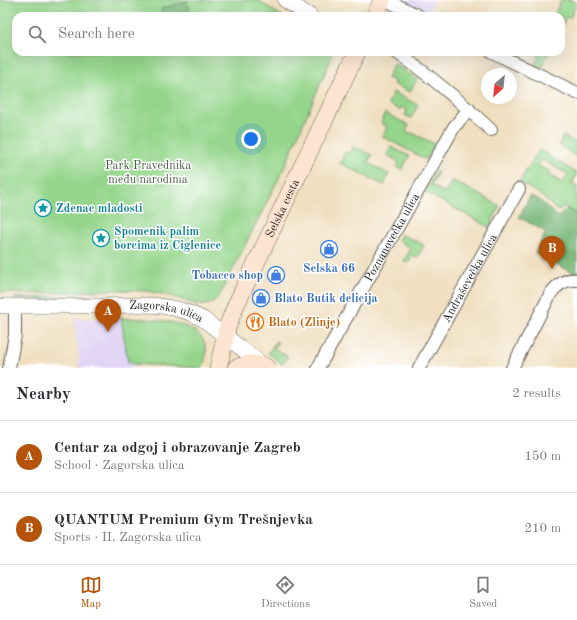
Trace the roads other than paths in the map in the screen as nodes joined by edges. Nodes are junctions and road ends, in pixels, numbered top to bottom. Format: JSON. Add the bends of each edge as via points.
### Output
{"nodes":[{"id":1,"x":284,"y":0,"type":"edge"},
{"id":2,"x":382,"y":0,"type":"edge"},
{"id":3,"x":386,"y":0,"type":"edge"},
{"id":4,"x":304,"y":12,"type":"edge"},
{"id":5,"x":377,"y":12,"type":"edge"},
{"id":6,"x":411,"y":12,"type":"edge"},
{"id":7,"x":355,"y":56,"type":"edge"},
{"id":8,"x":402,"y":56,"type":"edge"},
{"id":9,"x":500,"y":56,"type":"edge"},
{"id":10,"x":577,"y":93,"type":"edge"},
{"id":11,"x":469,"y":109,"type":"junction"},
{"id":12,"x":491,"y":130,"type":"dead end"},
{"id":13,"x":519,"y":189,"type":"dead end"},
{"id":14,"x":577,"y":280,"type":"edge"},
{"id":15,"x":0,"y":306,"type":"edge"},
{"id":16,"x":15,"y":306,"type":"junction"},
{"id":17,"x":225,"y":335,"type":"junction"},
{"id":18,"x":267,"y":367,"type":"edge"},
{"id":19,"x":9,"y":368,"type":"edge"},
{"id":20,"x":218,"y":368,"type":"edge"},
{"id":21,"x":236,"y":368,"type":"edge"},
{"id":22,"x":318,"y":368,"type":"edge"},
{"id":23,"x":419,"y":368,"type":"edge"},
{"id":24,"x":512,"y":368,"type":"edge"}],
"edges":[{"from":1,"to":4,"type":"street"},
{"from":2,"to":5,"type":"main road"},
{"from":3,"to":6,"type":"street"},
{"from":7,"to":17,"type":"main road","name":"Selska cesta","via":[[245,284]]},
{"from":8,"to":11,"type":"street","via":[[433,78]]},
{"from":9,"to":10,"type":"street"},
{"from":11,"to":12,"type":"street"},
{"from":11,"to":22,"type":"street","name":"Poznanovečka ulica","via":[[454,127]]},
{"from":13,"to":23,"type":"street","name":"Andraševečka ulica"},
{"from":14,"to":24,"type":"street","via":[[568,280],[554,289]]},
{"from":15,"to":16,"type":"street","name":"Zagorska ulica"},
{"from":16,"to":17,"type":"street","name":"Zagorska ulica","via":[[158,305],[193,314],[212,324]]},
{"from":16,"to":19,"type":"street","via":[[15,335]]},
{"from":17,"to":18,"type":"street","name":"Zagorska ulica"},
{"from":17,"to":20,"type":"main road","name":"Selska cesta"},
{"from":18,"to":21,"type":"main road","via":[[252,363]]}]}
